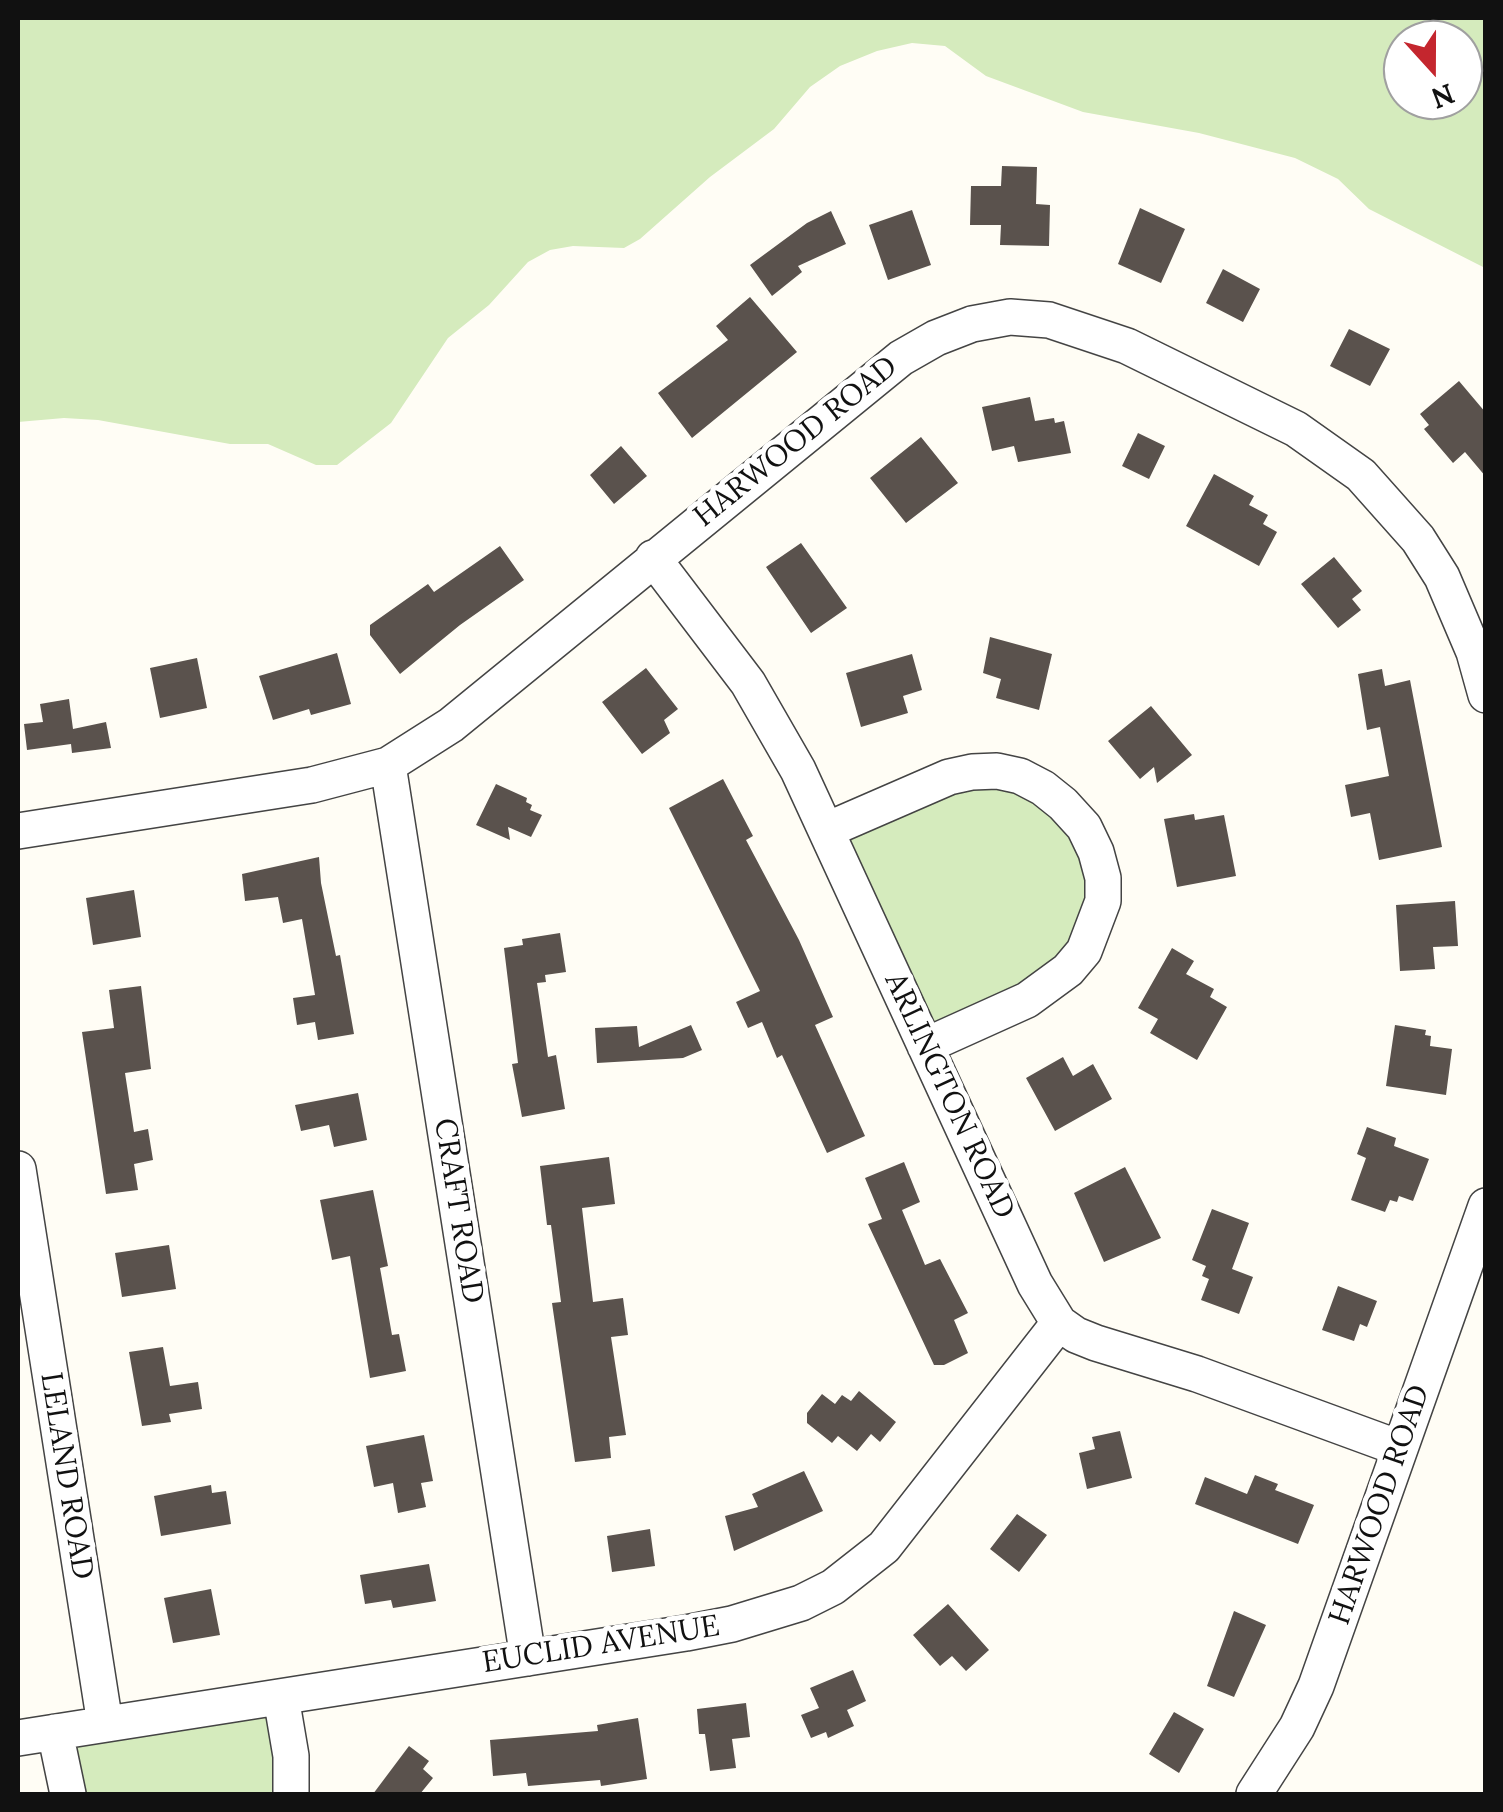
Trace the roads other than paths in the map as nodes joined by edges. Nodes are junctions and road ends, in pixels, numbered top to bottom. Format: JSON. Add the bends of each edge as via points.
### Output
{"nodes":[{"id":1,"x":652,"y":558,"type":"junction"},
{"id":2,"x":1486,"y":694,"type":"edge"},
{"id":3,"x":388,"y":765,"type":"junction"},
{"id":4,"x":827,"y":830,"type":"junction"},
{"id":5,"x":18,"y":831,"type":"edge"},
{"id":6,"x":925,"y":1046,"type":"junction"},
{"id":7,"x":18,"y":1169,"type":"edge"},
{"id":8,"x":1486,"y":1206,"type":"edge"},
{"id":9,"x":1059,"y":1323,"type":"junction"},
{"id":10,"x":1400,"y":1448,"type":"junction"},
{"id":11,"x":528,"y":1658,"type":"junction"},
{"id":12,"x":281,"y":1696,"type":"junction"},
{"id":13,"x":106,"y":1724,"type":"junction"},
{"id":14,"x":56,"y":1732,"type":"junction"},
{"id":15,"x":18,"y":1738,"type":"edge"},
{"id":16,"x":68,"y":1794,"type":"edge"},
{"id":17,"x":291,"y":1794,"type":"edge"},
{"id":18,"x":1254,"y":1794,"type":"edge"}],
"edges":[{"from":1,"to":2,"type":"street","name":"HARWOOD ROAD","via":[[901,358],[972,324],[1010,317],[1050,320],[1127,346],[1296,429],[1361,475],[1418,539],[1442,578]]},
{"from":1,"to":3,"type":"street","name":"HARWOOD ROAD","via":[[451,725]]},
{"from":1,"to":4,"type":"street","name":"ARLINGTON ROAD","via":[[748,684]]},
{"from":3,"to":5,"type":"street","name":"HARWOOD ROAD","via":[[312,785]]},
{"from":3,"to":11,"type":"street","name":"CRAFT ROAD"},
{"from":4,"to":6,"type":"street","name":"ARLINGTON ROAD"},
{"from":4,"to":6,"type":"street","via":[[949,777],[997,771],[1020,776],[1063,804],[1096,852],[1103,901],[1084,951],[1068,970],[1027,1000]]},
{"from":6,"to":9,"type":"street","name":"ARLINGTON ROAD"},
{"from":7,"to":13,"type":"street","name":"LELAND ROAD"},
{"from":8,"to":10,"type":"street","name":"HARWOOD ROAD"},
{"from":9,"to":10,"type":"street","via":[[1096,1343]]},
{"from":9,"to":11,"type":"street","name":"EUCLID AVENUE","via":[[908,1520],[833,1587],[732,1624]]},
{"from":10,"to":18,"type":"street","name":"HARWOOD ROAD","via":[[1316,1686]]},
{"from":11,"to":12,"type":"street","name":"EUCLID AVENUE"},
{"from":12,"to":13,"type":"street","name":"EUCLID AVENUE"},
{"from":12,"to":17,"type":"street"},
{"from":13,"to":14,"type":"street","name":"EUCLID AVENUE"},
{"from":14,"to":15,"type":"street","name":"EUCLID AVENUE"},
{"from":14,"to":16,"type":"street"}]}
